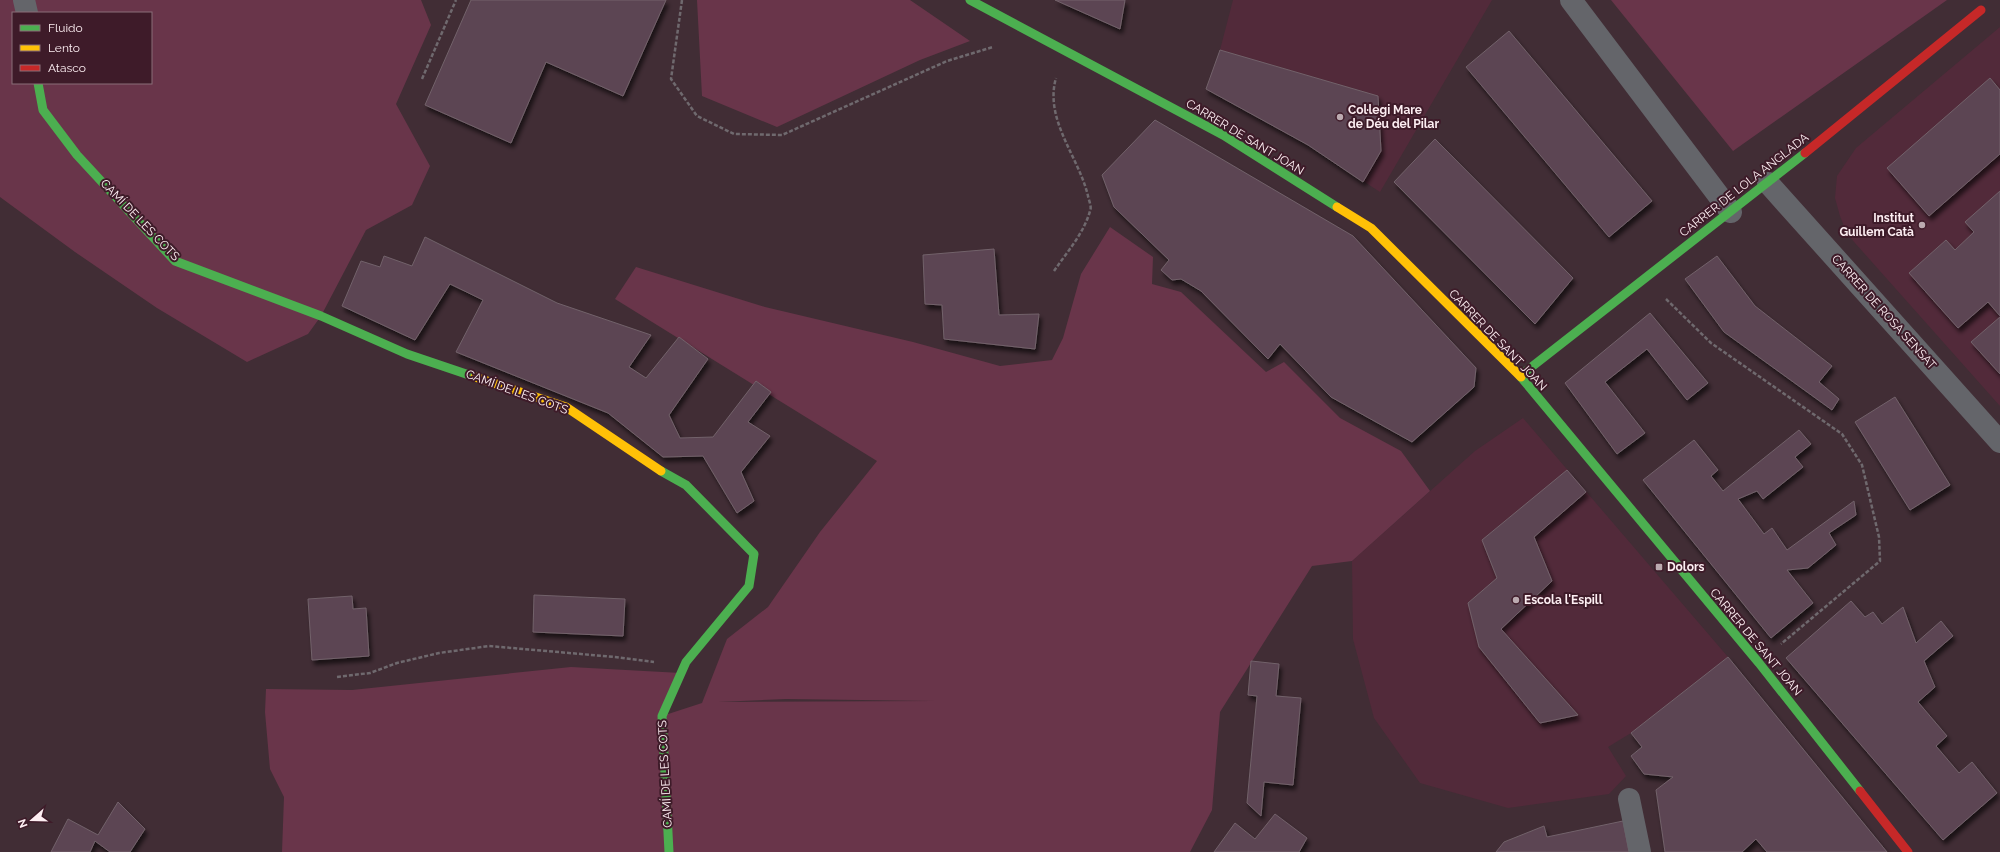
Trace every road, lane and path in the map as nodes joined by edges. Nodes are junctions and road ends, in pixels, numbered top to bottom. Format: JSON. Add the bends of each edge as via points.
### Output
{"nodes":[{"id":1,"x":24,"y":0,"type":"edge"},
{"id":2,"x":456,"y":0,"type":"edge"},
{"id":3,"x":682,"y":0,"type":"edge"},
{"id":4,"x":970,"y":0,"type":"edge"},
{"id":5,"x":1571,"y":0,"type":"edge"},
{"id":6,"x":1981,"y":10,"type":"dead end"},
{"id":7,"x":26,"y":12,"type":"edge"},
{"id":8,"x":1034,"y":34,"type":"junction"},
{"id":9,"x":1070,"y":53,"type":"junction"},
{"id":10,"x":422,"y":79,"type":"dead end"},
{"id":11,"x":38,"y":84,"type":"edge"},
{"id":12,"x":1768,"y":183,"type":"junction"},
{"id":13,"x":1731,"y":212,"type":"junction"},
{"id":14,"x":1054,"y":271,"type":"dead end"},
{"id":15,"x":1645,"y":278,"type":"junction"},
{"id":16,"x":1520,"y":376,"type":"junction"},
{"id":17,"x":2000,"y":442,"type":"edge"},
{"id":18,"x":1759,"y":663,"type":"junction"},
{"id":19,"x":680,"y":673,"type":"junction"},
{"id":20,"x":337,"y":677,"type":"dead end"},
{"id":21,"x":1629,"y":799,"type":"dead end"},
{"id":22,"x":669,"y":852,"type":"edge"},
{"id":23,"x":1640,"y":852,"type":"edge"},
{"id":24,"x":1908,"y":852,"type":"edge"}],
"edges":[{"from":1,"to":7,"type":"street"},
{"from":2,"to":10,"type":"path"},
{"from":3,"to":8,"type":"path","via":[[671,79],[697,116],[734,134],[782,135],[947,61]]},
{"from":4,"to":8,"type":"street","name":"CARRER DE SANT JOAN"},
{"from":5,"to":13,"type":"street"},
{"from":6,"to":12,"type":"street","name":"CARRER DE LOLA ANGLADA"},
{"from":8,"to":9,"type":"street","name":"CARRER DE SANT JOAN"},
{"from":9,"to":14,"type":"path","via":[[1060,69],[1053,90],[1056,121],[1086,186],[1091,209],[1082,231]]},
{"from":9,"to":16,"type":"street","name":"CARRER DE SANT JOAN","via":[[1223,135],[1371,228]]},
{"from":11,"to":19,"type":"street","name":"CAMÍ DE LES COTS","via":[[43,110],[77,155],[175,261],[321,316],[407,354],[566,407],[651,466],[686,485],[754,554],[749,586],[686,662]]},
{"from":12,"to":13,"type":"street","name":"CARRER DE LOLA ANGLADA"},
{"from":12,"to":17,"type":"street","name":"CARRER DE ROSA SENSAT"},
{"from":13,"to":15,"type":"street","name":"CARRER DE LOLA ANGLADA"},
{"from":15,"to":16,"type":"street","name":"CARRER DE LOLA ANGLADA"},
{"from":15,"to":18,"type":"path","via":[[1711,343],[1842,434],[1862,465],[1879,537],[1880,561]]},
{"from":16,"to":18,"type":"street","name":"CARRER DE SANT JOAN"},
{"from":18,"to":24,"type":"street","name":"CARRER DE SANT JOAN"},
{"from":19,"to":20,"type":"path","via":[[662,663],[489,646],[439,653],[397,663],[370,673]]},
{"from":19,"to":22,"type":"street","name":"CAMÍ DE LES COTS","via":[[662,716]]},
{"from":21,"to":23,"type":"street"}]}
